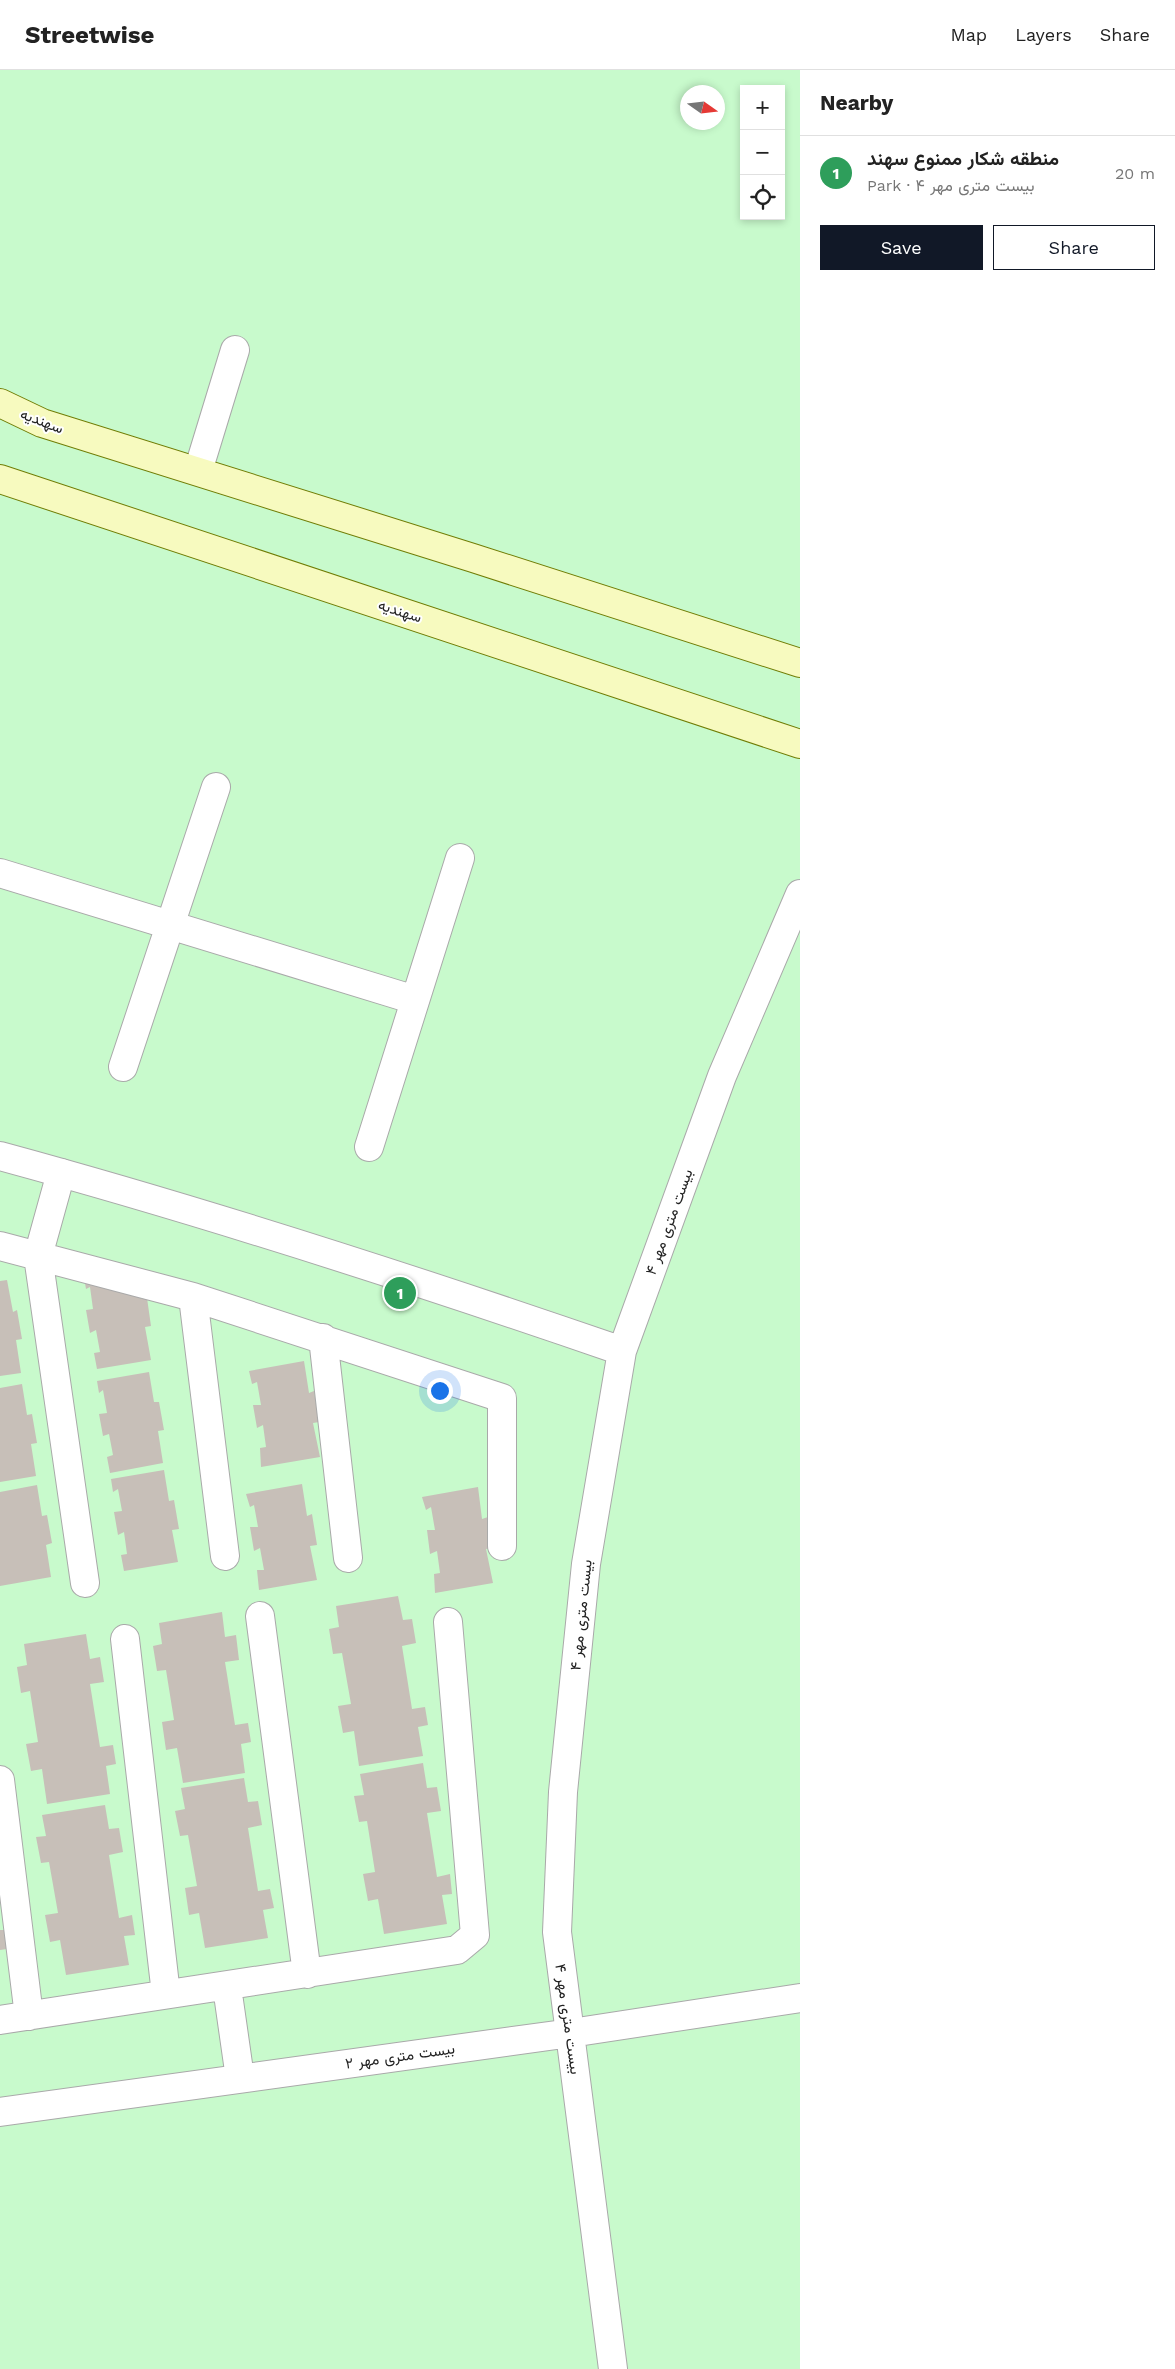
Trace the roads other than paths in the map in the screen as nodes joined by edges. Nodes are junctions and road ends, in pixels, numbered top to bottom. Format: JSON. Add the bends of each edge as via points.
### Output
{"nodes":[{"id":1,"x":235,"y":350,"type":"dead end"},
{"id":2,"x":0,"y":403,"type":"edge"},
{"id":3,"x":198,"y":471,"type":"junction"},
{"id":4,"x":0,"y":479,"type":"edge"},
{"id":5,"x":800,"y":663,"type":"edge"},
{"id":6,"x":800,"y":744,"type":"edge"},
{"id":7,"x":216,"y":787,"type":"dead end"},
{"id":8,"x":460,"y":858,"type":"dead end"},
{"id":9,"x":0,"y":873,"type":"edge"},
{"id":10,"x":800,"y":894,"type":"edge"},
{"id":11,"x":170,"y":925,"type":"junction"},
{"id":12,"x":415,"y":1000,"type":"junction"},
{"id":13,"x":123,"y":1067,"type":"dead end"},
{"id":14,"x":369,"y":1147,"type":"dead end"},
{"id":15,"x":0,"y":1156,"type":"edge"},
{"id":16,"x":61,"y":1173,"type":"junction"},
{"id":17,"x":0,"y":1246,"type":"edge"},
{"id":18,"x":38,"y":1256,"type":"junction"},
{"id":19,"x":193,"y":1297,"type":"junction"},
{"id":20,"x":323,"y":1338,"type":"junction"},
{"id":21,"x":622,"y":1350,"type":"junction"},
{"id":22,"x":502,"y":1546,"type":"dead end"},
{"id":23,"x":225,"y":1556,"type":"dead end"},
{"id":24,"x":348,"y":1558,"type":"dead end"},
{"id":25,"x":85,"y":1583,"type":"dead end"},
{"id":26,"x":260,"y":1616,"type":"dead end"},
{"id":27,"x":448,"y":1622,"type":"dead end"},
{"id":28,"x":125,"y":1639,"type":"dead end"},
{"id":29,"x":0,"y":1780,"type":"edge"},
{"id":30,"x":307,"y":1974,"type":"junction"},
{"id":31,"x":227,"y":1987,"type":"junction"},
{"id":32,"x":166,"y":1994,"type":"junction"},
{"id":33,"x":800,"y":1998,"type":"edge"},
{"id":34,"x":29,"y":2016,"type":"junction"},
{"id":35,"x":0,"y":2020,"type":"edge"},
{"id":36,"x":571,"y":2033,"type":"junction"},
{"id":37,"x":240,"y":2078,"type":"junction"},
{"id":38,"x":0,"y":2112,"type":"edge"},
{"id":39,"x":613,"y":2369,"type":"edge"}],
"edges":[{"from":1,"to":3,"type":"street"},
{"from":2,"to":3,"type":"main road","name":"سهندیه","via":[[42,424]]},
{"from":3,"to":5,"type":"main road","name":"سهندیه"},
{"from":4,"to":6,"type":"main road","name":"سهندیه"},
{"from":7,"to":11,"type":"street"},
{"from":8,"to":12,"type":"street"},
{"from":9,"to":11,"type":"street"},
{"from":10,"to":21,"type":"street","name":"بیست متری مهر ۴","via":[[722,1076]]},
{"from":11,"to":12,"type":"street"},
{"from":11,"to":13,"type":"street"},
{"from":12,"to":14,"type":"street"},
{"from":15,"to":16,"type":"street"},
{"from":16,"to":18,"type":"street"},
{"from":16,"to":21,"type":"street","via":[[185,1208],[420,1282]]},
{"from":17,"to":18,"type":"street"},
{"from":18,"to":19,"type":"street"},
{"from":18,"to":25,"type":"street"},
{"from":19,"to":20,"type":"street"},
{"from":19,"to":23,"type":"street"},
{"from":20,"to":22,"type":"street","via":[[502,1398]]},
{"from":20,"to":24,"type":"street"},
{"from":21,"to":36,"type":"street","name":"بیست متری مهر ۴","via":[[586,1564],[563,1792],[557,1932]]},
{"from":26,"to":30,"type":"street"},
{"from":27,"to":30,"type":"street","via":[[475,1935],[457,1950]]},
{"from":28,"to":32,"type":"street"},
{"from":29,"to":34,"type":"street"},
{"from":30,"to":31,"type":"street"},
{"from":31,"to":32,"type":"street"},
{"from":31,"to":37,"type":"street"},
{"from":32,"to":34,"type":"street"},
{"from":33,"to":36,"type":"street","name":"بیست متری مهر ۲"},
{"from":34,"to":35,"type":"street"},
{"from":36,"to":37,"type":"street","name":"بیست متری مهر ۲"},
{"from":36,"to":39,"type":"street","name":"بیست متری مهر ۴"},
{"from":37,"to":38,"type":"street","name":"بیست متری مهر ۲"}]}
